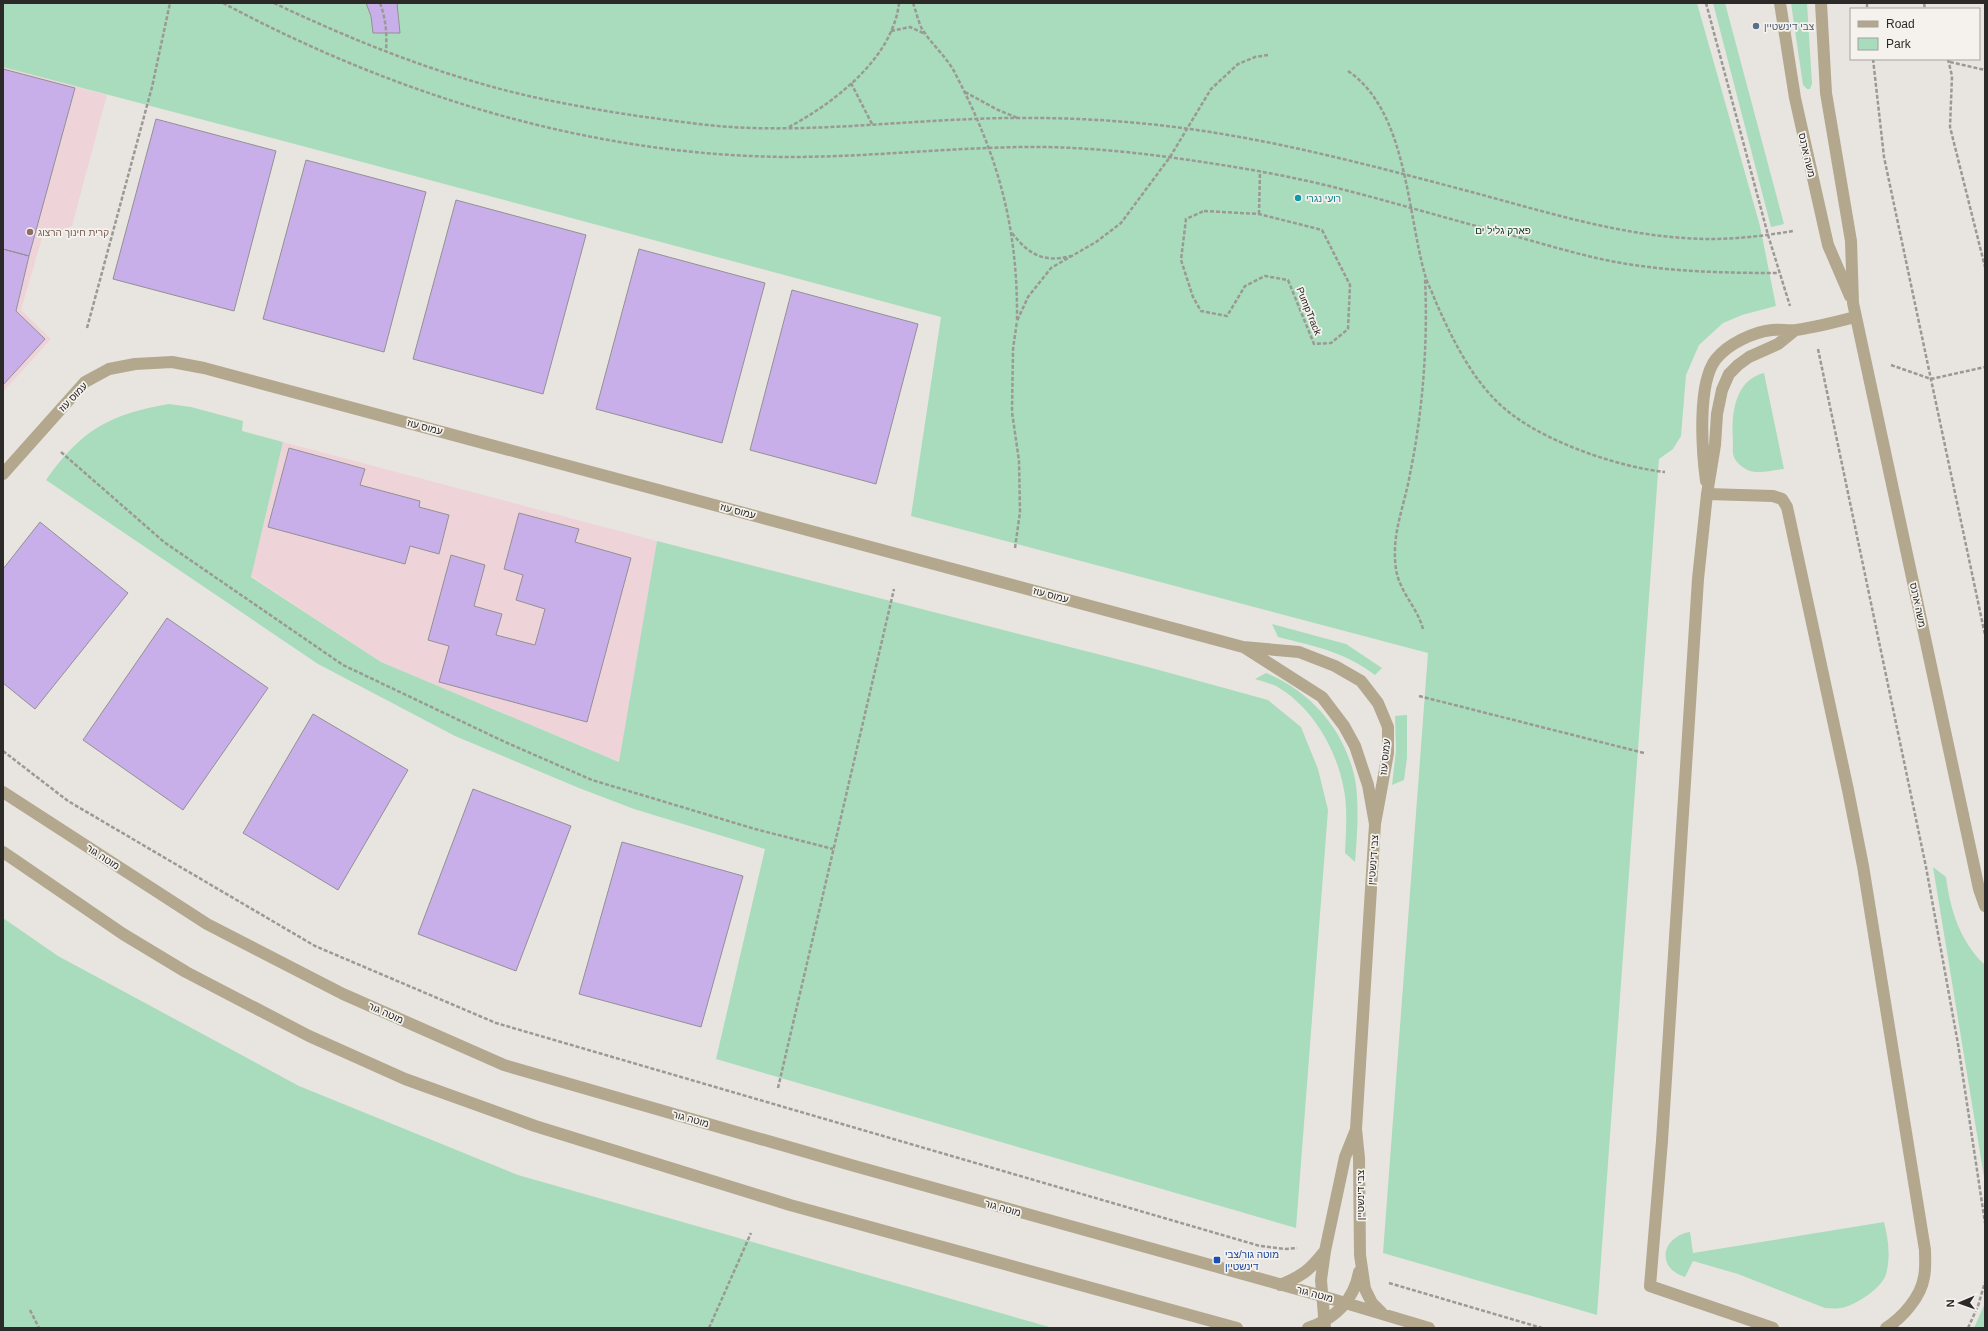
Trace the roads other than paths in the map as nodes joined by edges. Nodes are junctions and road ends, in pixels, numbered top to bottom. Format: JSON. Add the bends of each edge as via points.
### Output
{"nodes":[{"id":1,"x":1780,"y":3,"type":"edge"},
{"id":2,"x":1820,"y":3,"type":"edge"},
{"id":3,"x":1853,"y":303,"type":"junction"},
{"id":4,"x":1855,"y":317,"type":"junction"},
{"id":5,"x":1794,"y":330,"type":"junction"},
{"id":6,"x":3,"y":474,"type":"edge"},
{"id":7,"x":1707,"y":494,"type":"junction"},
{"id":8,"x":1243,"y":647,"type":"junction"},
{"id":9,"x":3,"y":792,"type":"edge"},
{"id":10,"x":1375,"y":824,"type":"junction"},
{"id":11,"x":3,"y":852,"type":"edge"},
{"id":12,"x":1985,"y":906,"type":"edge"},
{"id":13,"x":1356,"y":1129,"type":"junction"},
{"id":14,"x":1325,"y":1251,"type":"junction"},
{"id":15,"x":1361,"y":1261,"type":"junction"},
{"id":16,"x":1280,"y":1284,"type":"junction"},
{"id":17,"x":1322,"y":1296,"type":"junction"},
{"id":18,"x":1347,"y":1303,"type":"junction"},
{"id":19,"x":1383,"y":1314,"type":"junction"},
{"id":20,"x":1324,"y":1325,"type":"edge"},
{"id":21,"x":1237,"y":1328,"type":"edge"},
{"id":22,"x":1308,"y":1328,"type":"edge"},
{"id":23,"x":1429,"y":1328,"type":"edge"},
{"id":24,"x":1773,"y":1328,"type":"edge"},
{"id":25,"x":1886,"y":1328,"type":"edge"}],
"edges":[{"from":1,"to":3,"type":"street","name":"משה ארנס","via":[[1794,98],[1828,245]]},
{"from":2,"to":3,"type":"street","name":"משה ארנס","via":[[1826,93],[1851,241]]},
{"from":3,"to":4,"type":"street","name":"משה ארנס"},
{"from":4,"to":5,"type":"street"},
{"from":4,"to":12,"type":"street","name":"משה ארנס"},
{"from":5,"to":7,"type":"street","via":[[1778,344],[1749,357],[1729,374],[1722,390],[1717,414]]},
{"from":5,"to":7,"type":"street","via":[[1772,330],[1754,335],[1726,349],[1715,360],[1706,383],[1701,446]]},
{"from":6,"to":8,"type":"street","name":"עמוס עוז","via":[[86,382],[109,369],[135,364],[172,362],[212,370]]},
{"from":7,"to":24,"type":"street","via":[[1698,578],[1662,1142],[1650,1286]]},
{"from":7,"to":25,"type":"street","via":[[1773,496],[1782,499],[1787,507],[1799,558],[1863,866],[1925,1243],[1924,1279],[1918,1295],[1905,1312]]},
{"from":8,"to":10,"type":"street","name":"צבי דינשטיין","via":[[1322,697],[1344,726],[1355,746],[1368,785]]},
{"from":8,"to":10,"type":"street","name":"עמוס עוז","via":[[1299,652],[1328,663],[1361,681],[1378,703],[1388,727],[1388,753]]},
{"from":9,"to":16,"type":"street","name":"מוטה גור","via":[[208,924],[343,994],[504,1065]]},
{"from":10,"to":13,"type":"street","name":"צבי דינשטיין"},
{"from":11,"to":21,"type":"street","via":[[123,934],[186,972],[308,1036],[405,1079],[535,1126],[790,1205]]},
{"from":13,"to":14,"type":"street","name":"צבי דינשטיין","via":[[1345,1157]]},
{"from":13,"to":15,"type":"street","name":"צבי דינשטיין"},
{"from":14,"to":16,"type":"street","name":"צבי דינשטיין","via":[[1311,1269],[1298,1278]]},
{"from":14,"to":17,"type":"street","name":"צבי דינשטיין","via":[[1321,1280]]},
{"from":15,"to":18,"type":"street","name":"צבי דינשטיין","via":[[1356,1286]]},
{"from":15,"to":19,"type":"street","name":"צבי דינשטיין","via":[[1365,1289],[1372,1303]]},
{"from":16,"to":17,"type":"street","name":"מוטה גור"},
{"from":17,"to":18,"type":"street","name":"מוטה גור"},
{"from":17,"to":20,"type":"street","name":"צבי דינשטיין"},
{"from":18,"to":19,"type":"street","name":"מוטה גור"},
{"from":18,"to":20,"type":"street","name":"צבי דינשטיין"},
{"from":19,"to":23,"type":"street","name":"מוטה גור"},
{"from":20,"to":22,"type":"street","name":"צבי דינשטיין"}]}
